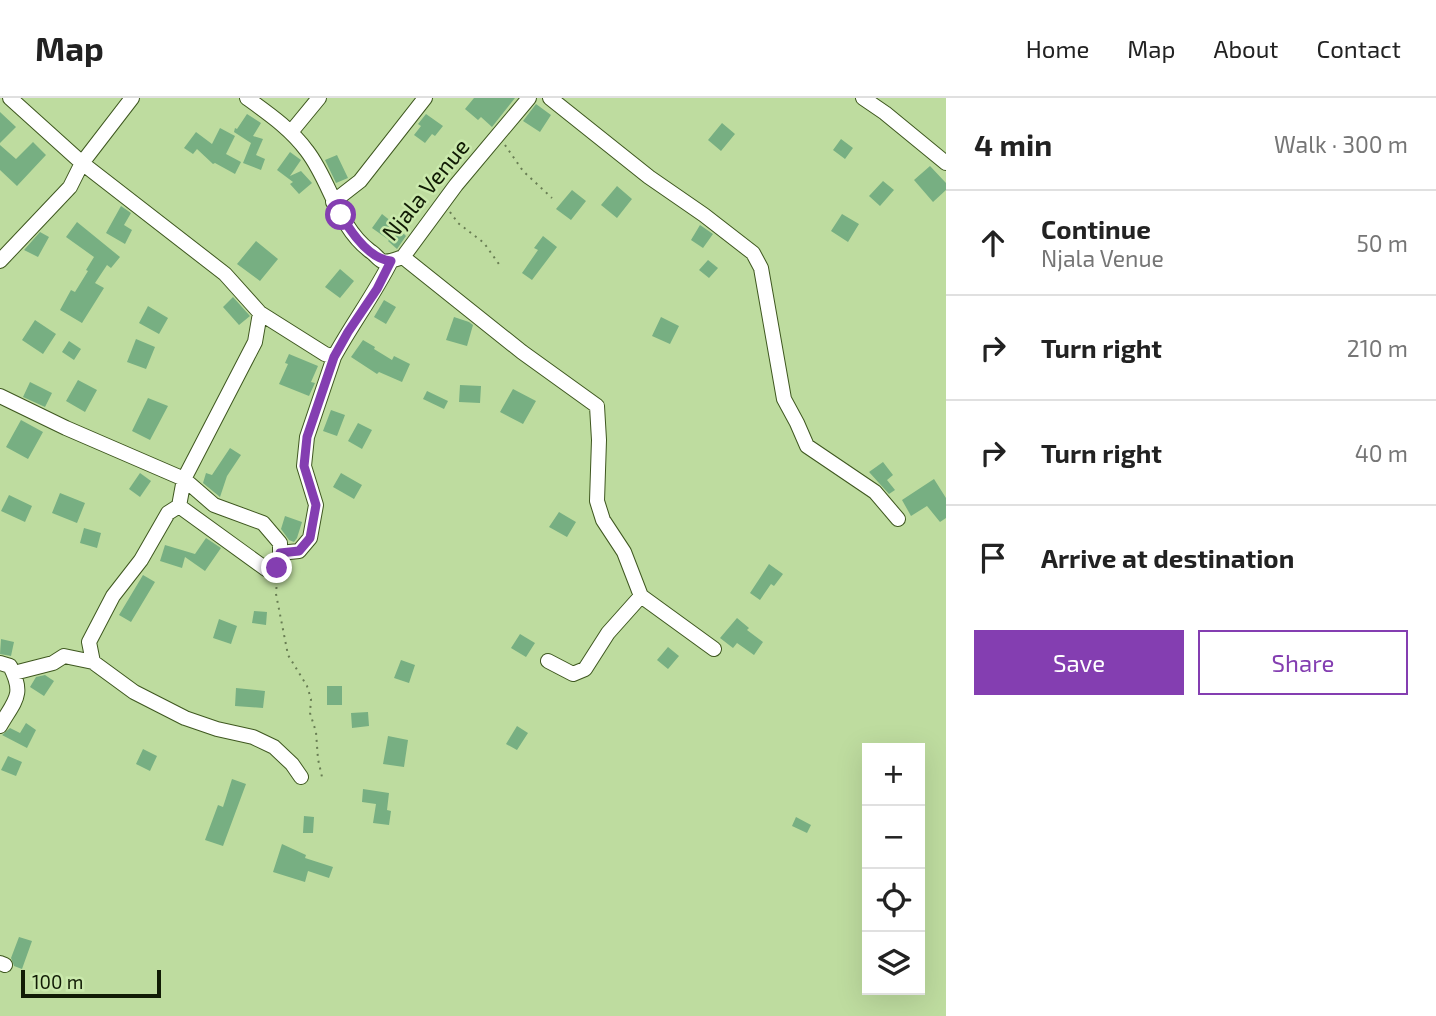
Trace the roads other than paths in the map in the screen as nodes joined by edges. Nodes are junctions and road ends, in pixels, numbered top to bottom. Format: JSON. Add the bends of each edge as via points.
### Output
{"nodes":[{"id":1,"x":10,"y":98,"type":"edge"},
{"id":2,"x":132,"y":98,"type":"edge"},
{"id":3,"x":247,"y":98,"type":"edge"},
{"id":4,"x":319,"y":98,"type":"edge"},
{"id":5,"x":425,"y":98,"type":"edge"},
{"id":6,"x":529,"y":98,"type":"edge"},
{"id":7,"x":550,"y":98,"type":"edge"},
{"id":8,"x":863,"y":98,"type":"edge"},
{"id":9,"x":291,"y":132,"type":"junction"},
{"id":10,"x":82,"y":163,"type":"junction"},
{"id":11,"x":946,"y":163,"type":"edge"},
{"id":12,"x":333,"y":202,"type":"junction"},
{"id":13,"x":397,"y":259,"type":"junction"},
{"id":14,"x":0,"y":261,"type":"edge"},
{"id":15,"x":260,"y":313,"type":"junction"},
{"id":16,"x":334,"y":357,"type":"junction"},
{"id":17,"x":0,"y":396,"type":"edge"},
{"id":18,"x":184,"y":479,"type":"junction"},
{"id":19,"x":178,"y":506,"type":"junction"},
{"id":20,"x":898,"y":519,"type":"dead end"},
{"id":21,"x":280,"y":553,"type":"junction"},
{"id":22,"x":641,"y":596,"type":"junction"},
{"id":23,"x":714,"y":649,"type":"dead end"},
{"id":24,"x":548,"y":661,"type":"dead end"},
{"id":25,"x":93,"y":662,"type":"junction"},
{"id":26,"x":0,"y":663,"type":"edge"},
{"id":27,"x":14,"y":673,"type":"junction"},
{"id":28,"x":0,"y":726,"type":"edge"},
{"id":29,"x":301,"y":777,"type":"dead end"}],
"edges":[{"from":1,"to":10,"type":"street"},
{"from":2,"to":10,"type":"street"},
{"from":3,"to":9,"type":"street","name":"Njala Venue"},
{"from":4,"to":9,"type":"street"},
{"from":5,"to":12,"type":"street","via":[[360,181]]},
{"from":6,"to":13,"type":"street","name":"Njala Venue"},
{"from":7,"to":20,"type":"street","via":[[753,253],[761,268],[784,399],[807,446],[876,492]]},
{"from":8,"to":11,"type":"street"},
{"from":9,"to":12,"type":"street","name":"Njala Venue","via":[[310,154]]},
{"from":10,"to":14,"type":"street","via":[[69,187]]},
{"from":10,"to":15,"type":"street","via":[[225,274]]},
{"from":12,"to":13,"type":"street","name":"Njala Venue","via":[[360,244],[381,260]]},
{"from":13,"to":16,"type":"street"},
{"from":13,"to":22,"type":"street","via":[[597,406],[597,501]]},
{"from":15,"to":16,"type":"street"},
{"from":15,"to":18,"type":"street","via":[[255,342]]},
{"from":16,"to":21,"type":"street","via":[[305,451],[304,466],[316,505],[310,538],[299,551]]},
{"from":17,"to":18,"type":"street"},
{"from":18,"to":19,"type":"street"},
{"from":18,"to":21,"type":"street","via":[[214,505],[263,523],[280,543]]},
{"from":19,"to":21,"type":"street","via":[[266,569],[277,568]]},
{"from":19,"to":25,"type":"street","via":[[168,513],[113,596],[89,642]]},
{"from":22,"to":23,"type":"street"},
{"from":22,"to":24,"type":"street","via":[[608,633],[585,669],[573,674]]},
{"from":25,"to":27,"type":"street","via":[[64,656]]},
{"from":25,"to":29,"type":"street","via":[[134,692],[185,718],[274,747]]},
{"from":26,"to":27,"type":"street"},
{"from":27,"to":28,"type":"street","via":[[18,695]]}]}
